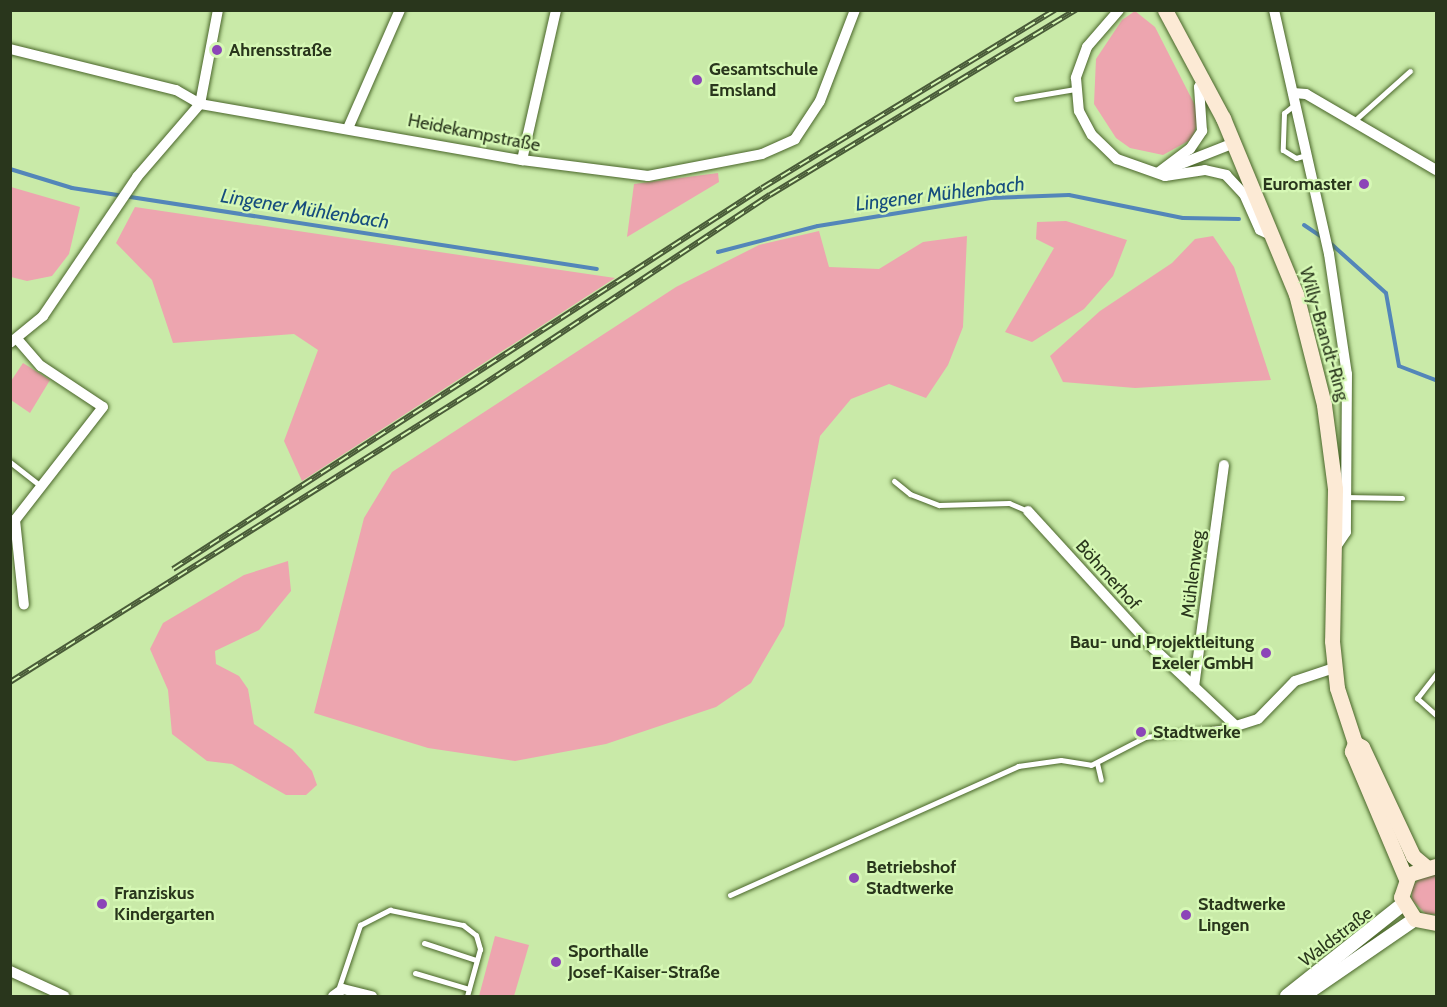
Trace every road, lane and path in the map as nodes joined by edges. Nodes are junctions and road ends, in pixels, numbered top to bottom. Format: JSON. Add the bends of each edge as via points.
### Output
{"nodes":[{"id":1,"x":218,"y":10,"type":"edge"},
{"id":2,"x":400,"y":10,"type":"edge"},
{"id":3,"x":556,"y":10,"type":"edge"},
{"id":4,"x":855,"y":10,"type":"edge"},
{"id":5,"x":1119,"y":10,"type":"edge"},
{"id":6,"x":1165,"y":10,"type":"edge"},
{"id":7,"x":1274,"y":10,"type":"edge"},
{"id":8,"x":10,"y":48,"type":"edge"},
{"id":9,"x":1410,"y":71,"type":"dead end"},
{"id":10,"x":1205,"y":80,"type":"junction"},
{"id":11,"x":1075,"y":89,"type":"junction"},
{"id":12,"x":1016,"y":99,"type":"dead end"},
{"id":13,"x":1294,"y":99,"type":"junction"},
{"id":14,"x":200,"y":104,"type":"junction"},
{"id":15,"x":1354,"y":121,"type":"junction"},
{"id":16,"x":349,"y":126,"type":"junction"},
{"id":17,"x":1234,"y":143,"type":"junction"},
{"id":18,"x":1307,"y":154,"type":"junction"},
{"id":19,"x":522,"y":160,"type":"junction"},
{"id":20,"x":1437,"y":170,"type":"edge"},
{"id":21,"x":1159,"y":172,"type":"junction"},
{"id":22,"x":1273,"y":236,"type":"junction"},
{"id":23,"x":14,"y":341,"type":"edge"},
{"id":24,"x":10,"y":462,"type":"edge"},
{"id":25,"x":1224,"y":465,"type":"dead end"},
{"id":26,"x":894,"y":481,"type":"dead end"},
{"id":27,"x":42,"y":487,"type":"junction"},
{"id":28,"x":1342,"y":497,"type":"junction"},
{"id":29,"x":1402,"y":498,"type":"dead end"},
{"id":30,"x":1028,"y":510,"type":"joint"},
{"id":31,"x":13,"y":520,"type":"edge"},
{"id":32,"x":24,"y":605,"type":"dead end"},
{"id":33,"x":1334,"y":668,"type":"junction"},
{"id":34,"x":1437,"y":674,"type":"edge"},
{"id":35,"x":1194,"y":687,"type":"junction"},
{"id":36,"x":1437,"y":715,"type":"edge"},
{"id":37,"x":1236,"y":726,"type":"junction"},
{"id":38,"x":1355,"y":743,"type":"junction"},
{"id":39,"x":1098,"y":763,"type":"junction"},
{"id":40,"x":1101,"y":780,"type":"dead end"},
{"id":41,"x":1431,"y":866,"type":"edge"},
{"id":42,"x":1406,"y":879,"type":"junction"},
{"id":43,"x":730,"y":895,"type":"dead end"},
{"id":44,"x":1403,"y":904,"type":"junction"},
{"id":45,"x":1415,"y":919,"type":"junction"},
{"id":46,"x":1435,"y":925,"type":"edge"},
{"id":47,"x":424,"y":943,"type":"dead end"},
{"id":48,"x":476,"y":960,"type":"junction"},
{"id":49,"x":10,"y":971,"type":"edge"},
{"id":50,"x":415,"y":974,"type":"dead end"},
{"id":51,"x":469,"y":989,"type":"junction"},
{"id":52,"x":336,"y":993,"type":"edge"},
{"id":53,"x":64,"y":996,"type":"edge"},
{"id":54,"x":372,"y":996,"type":"edge"},
{"id":55,"x":467,"y":996,"type":"edge"},
{"id":56,"x":1287,"y":996,"type":"edge"},
{"id":57,"x":1303,"y":996,"type":"edge"}],
"edges":[{"from":1,"to":14,"type":"street"},
{"from":2,"to":16,"type":"street"},
{"from":3,"to":19,"type":"street"},
{"from":4,"to":19,"type":"street","name":"Heidekampstraße","via":[[809,122],[795,139],[773,151],[648,176]]},
{"from":5,"to":11,"type":"street","via":[[1087,47]]},
{"from":6,"to":10,"type":"main road","name":"Willy-Brandt-Ring"},
{"from":7,"to":13,"type":"street","name":"Willy-Brandt-Ring"},
{"from":8,"to":14,"type":"street","name":"Heidekampstraße","via":[[176,90]]},
{"from":9,"to":15,"type":"lane"},
{"from":10,"to":17,"type":"main road","name":"Willy-Brandt-Ring"},
{"from":10,"to":21,"type":"street","via":[[1199,87],[1202,131],[1190,149]]},
{"from":11,"to":12,"type":"lane"},
{"from":11,"to":21,"type":"street","via":[[1079,111],[1105,150]]},
{"from":13,"to":15,"type":"street","via":[[1306,94]]},
{"from":13,"to":18,"type":"street","name":"Willy-Brandt-Ring"},
{"from":13,"to":18,"type":"lane","via":[[1284,113],[1282,150],[1296,158]]},
{"from":14,"to":16,"type":"street","name":"Heidekampstraße"},
{"from":14,"to":23,"type":"street","via":[[134,182],[43,316]]},
{"from":15,"to":20,"type":"street"},
{"from":16,"to":19,"type":"street","name":"Heidekampstraße"},
{"from":17,"to":21,"type":"street"},
{"from":17,"to":22,"type":"main road","name":"Willy-Brandt-Ring"},
{"from":18,"to":28,"type":"street","name":"Willy-Brandt-Ring","via":[[1329,254],[1347,374]]},
{"from":21,"to":22,"type":"street","via":[[1226,175],[1237,183],[1260,230]]},
{"from":22,"to":28,"type":"main road","name":"Willy-Brandt-Ring","via":[[1317,373]]},
{"from":23,"to":27,"type":"street","via":[[41,366],[103,407]]},
{"from":24,"to":27,"type":"lane"},
{"from":25,"to":35,"type":"street","name":"Mühlenweg"},
{"from":26,"to":30,"type":"lane","name":"Böhmerhof","via":[[910,494],[939,505],[1009,503]]},
{"from":27,"to":31,"type":"street"},
{"from":28,"to":29,"type":"lane"},
{"from":28,"to":33,"type":"main road","name":"Willy-Brandt-Ring","via":[[1334,550]]},
{"from":30,"to":35,"type":"street","name":"Böhmerhof"},
{"from":31,"to":32,"type":"street"},
{"from":33,"to":37,"type":"street","via":[[1295,681],[1258,719]]},
{"from":33,"to":38,"type":"main road","name":"Willy-Brandt-Ring"},
{"from":34,"to":36,"type":"lane","via":[[1417,698]]},
{"from":35,"to":37,"type":"street","name":"Böhmerhof"},
{"from":37,"to":39,"type":"lane","via":[[1145,736]]},
{"from":38,"to":41,"type":"main road","name":"Willy-Brandt-Ring","via":[[1362,747],[1413,856]]},
{"from":38,"to":42,"type":"main road","name":"Willy-Brandt-Ring","via":[[1352,752]]},
{"from":39,"to":40,"type":"lane"},
{"from":39,"to":43,"type":"lane","via":[[1062,760],[1018,766]]},
{"from":41,"to":42,"type":"main road"},
{"from":42,"to":44,"type":"main road"},
{"from":44,"to":45,"type":"main road"},
{"from":44,"to":56,"type":"street","name":"Waldstraße"},
{"from":45,"to":46,"type":"main road"},
{"from":45,"to":57,"type":"street","name":"Waldstraße"},
{"from":47,"to":48,"type":"lane"},
{"from":48,"to":51,"type":"lane"},
{"from":48,"to":52,"type":"lane","via":[[476,935],[464,925],[390,910],[360,925]]},
{"from":49,"to":53,"type":"street"},
{"from":50,"to":51,"type":"lane"},
{"from":51,"to":55,"type":"lane"},
{"from":52,"to":54,"type":"street"}]}
